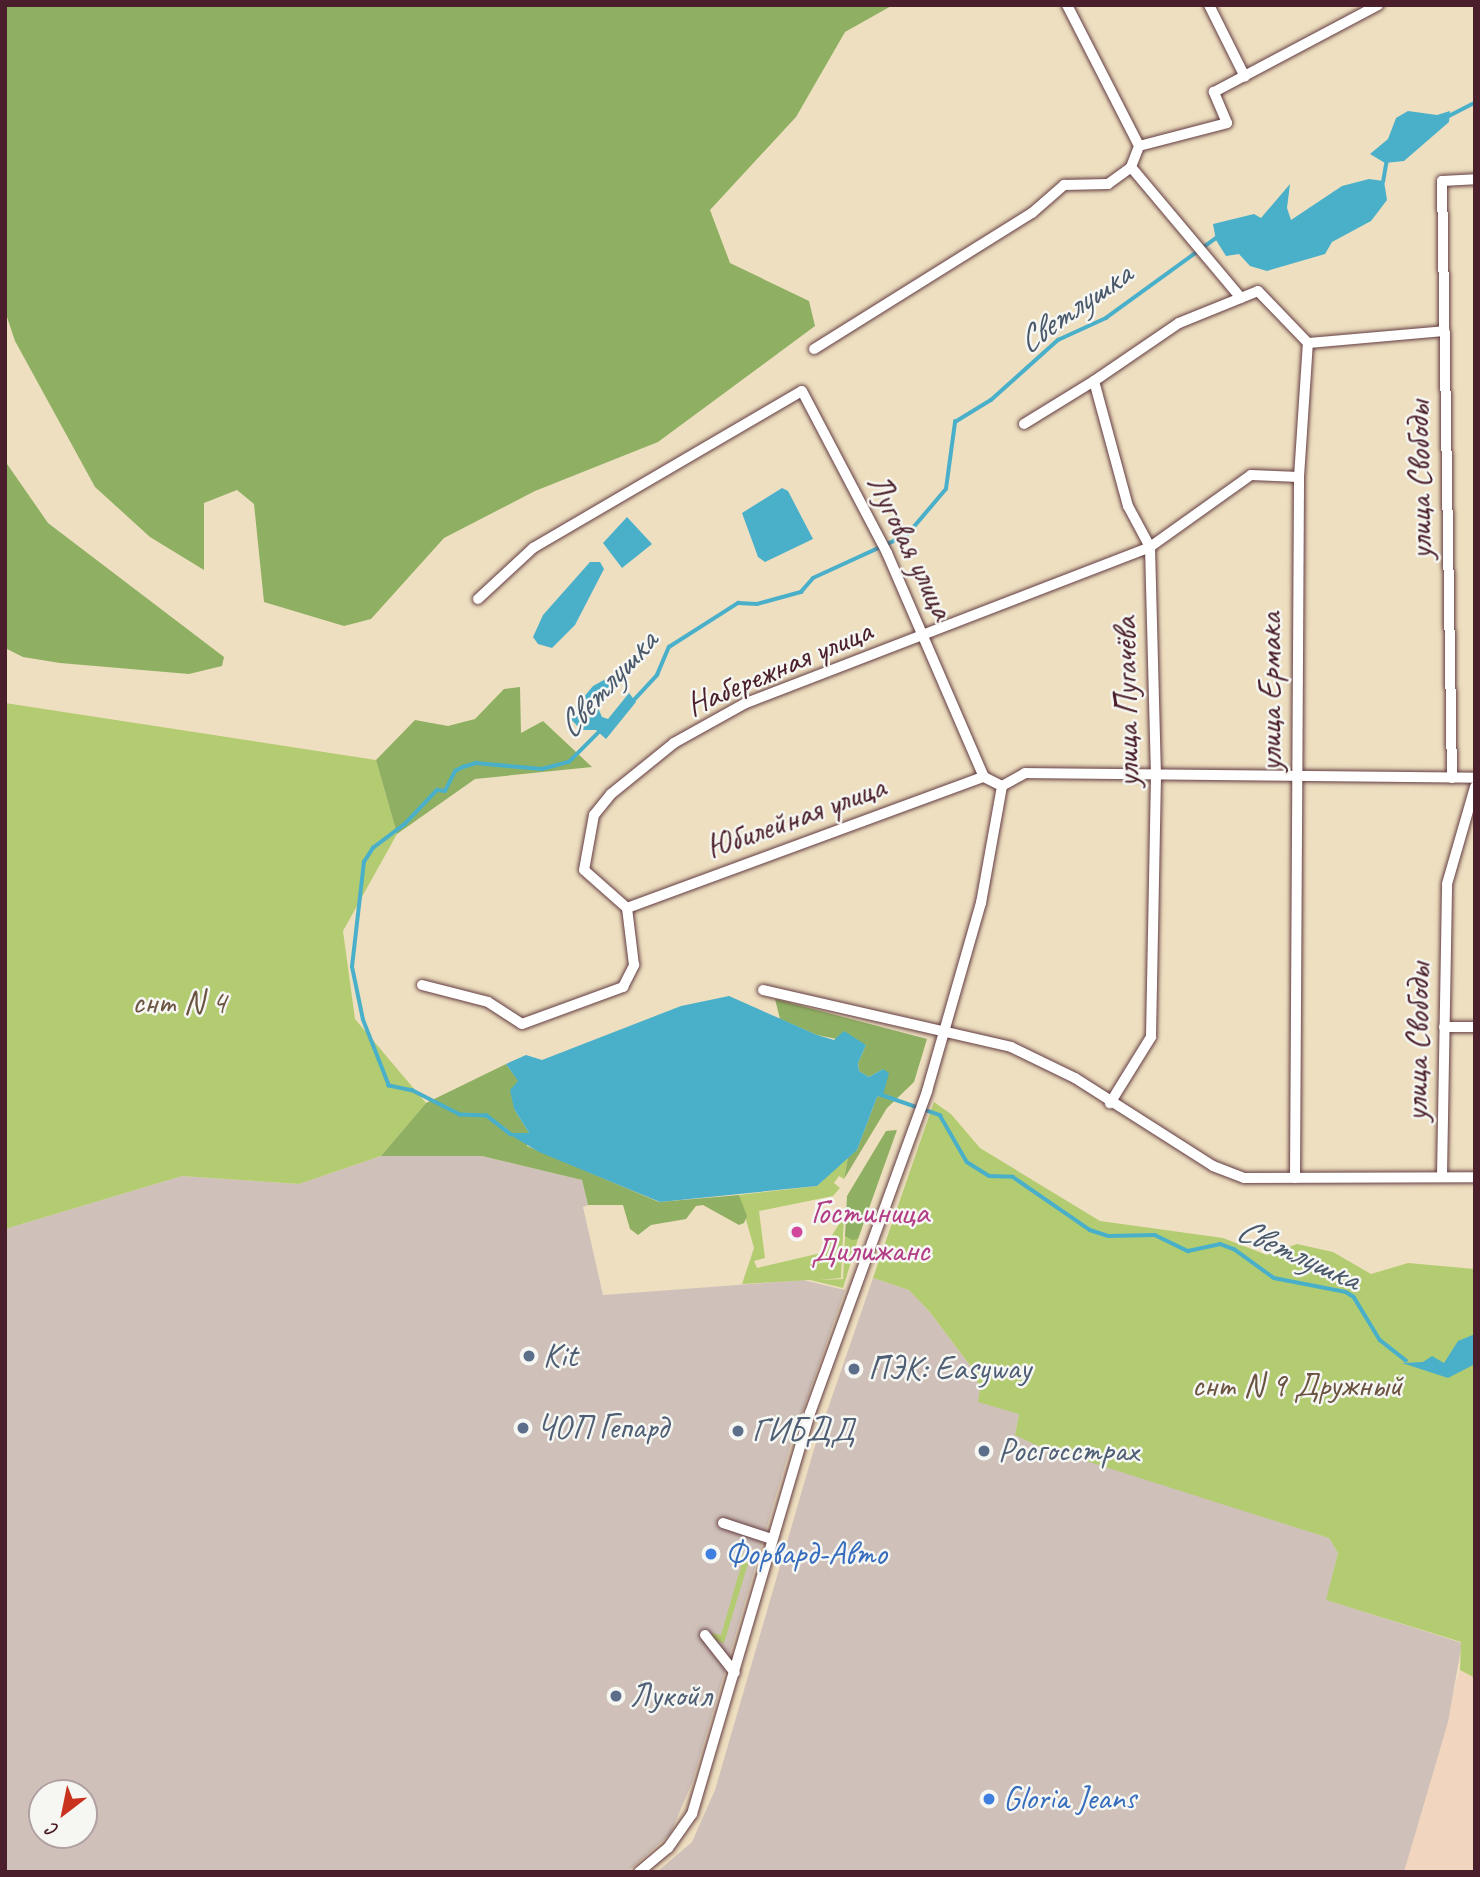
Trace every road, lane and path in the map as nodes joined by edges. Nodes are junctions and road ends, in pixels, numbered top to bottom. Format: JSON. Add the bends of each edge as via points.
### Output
{"nodes":[{"id":1,"x":1067,"y":5,"type":"edge"},
{"id":2,"x":1209,"y":5,"type":"edge"},
{"id":3,"x":1378,"y":5,"type":"edge"},
{"id":4,"x":1360,"y":9,"type":"edge"},
{"id":5,"x":1245,"y":77,"type":"junction"},
{"id":6,"x":1139,"y":146,"type":"junction"},
{"id":7,"x":1131,"y":167,"type":"junction"},
{"id":8,"x":1475,"y":179,"type":"edge"},
{"id":9,"x":1241,"y":298,"type":"junction"},
{"id":10,"x":1444,"y":331,"type":"junction"},
{"id":11,"x":1308,"y":343,"type":"junction"},
{"id":12,"x":814,"y":349,"type":"dead end"},
{"id":13,"x":1094,"y":381,"type":"junction"},
{"id":14,"x":1024,"y":424,"type":"dead end"},
{"id":15,"x":1299,"y":477,"type":"junction"},
{"id":16,"x":1150,"y":547,"type":"junction"},
{"id":17,"x":478,"y":599,"type":"dead end"},
{"id":18,"x":924,"y":634,"type":"junction"},
{"id":19,"x":1156,"y":776,"type":"junction"},
{"id":20,"x":984,"y":777,"type":"junction"},
{"id":21,"x":1297,"y":778,"type":"junction"},
{"id":22,"x":1452,"y":778,"type":"junction"},
{"id":23,"x":1475,"y":778,"type":"edge"},
{"id":24,"x":1002,"y":786,"type":"junction"},
{"id":25,"x":1475,"y":787,"type":"edge"},
{"id":26,"x":627,"y":908,"type":"junction"},
{"id":27,"x":422,"y":985,"type":"dead end"},
{"id":28,"x":763,"y":990,"type":"dead end"},
{"id":29,"x":1444,"y":1027,"type":"junction"},
{"id":30,"x":1475,"y":1027,"type":"edge"},
{"id":31,"x":944,"y":1035,"type":"junction"},
{"id":32,"x":1110,"y":1103,"type":"junction"},
{"id":33,"x":1442,"y":1176,"type":"junction"},
{"id":34,"x":1475,"y":1177,"type":"edge"},
{"id":35,"x":1295,"y":1178,"type":"junction"},
{"id":36,"x":723,"y":1523,"type":"dead end"},
{"id":37,"x":772,"y":1539,"type":"junction"},
{"id":38,"x":705,"y":1635,"type":"dead end"},
{"id":39,"x":735,"y":1673,"type":"junction"},
{"id":40,"x":639,"y":1872,"type":"edge"}],
"edges":[{"from":1,"to":6,"type":"street"},
{"from":2,"to":5,"type":"street"},
{"from":3,"to":4,"type":"street"},
{"from":4,"to":5,"type":"street"},
{"from":5,"to":6,"type":"street","via":[[1214,92],[1227,123]]},
{"from":6,"to":7,"type":"street"},
{"from":7,"to":9,"type":"street"},
{"from":7,"to":12,"type":"street","via":[[1108,184],[1064,185],[1032,213]]},
{"from":8,"to":10,"type":"street","name":"улица Свободы","via":[[1441,181]]},
{"from":9,"to":11,"type":"street","via":[[1258,291]]},
{"from":9,"to":13,"type":"street","via":[[1179,323]]},
{"from":10,"to":11,"type":"street"},
{"from":10,"to":22,"type":"street","name":"улица Свободы"},
{"from":11,"to":15,"type":"street","name":"улица Ермака"},
{"from":13,"to":14,"type":"street"},
{"from":13,"to":16,"type":"street","name":"улица Пугачёва","via":[[1128,506]]},
{"from":15,"to":16,"type":"street","name":"Набережная улица","via":[[1273,473],[1239,481]]},
{"from":15,"to":21,"type":"street","name":"улица Ермака"},
{"from":16,"to":18,"type":"street","name":"Набережная улица"},
{"from":16,"to":19,"type":"street","name":"улица Пугачёва"},
{"from":17,"to":18,"type":"street","name":"Луговая улица","via":[[533,548],[802,391]]},
{"from":18,"to":20,"type":"street","name":"Луговая улица"},
{"from":18,"to":26,"type":"street","name":"Набережная улица","via":[[746,703],[674,743],[611,794],[594,815],[584,870]]},
{"from":19,"to":21,"type":"street"},
{"from":19,"to":24,"type":"street","via":[[1024,773]]},
{"from":19,"to":32,"type":"street","name":"улица Пугачёва","via":[[1151,1037]]},
{"from":20,"to":24,"type":"street"},
{"from":20,"to":26,"type":"street","name":"Юбилейная улица"},
{"from":21,"to":22,"type":"street"},
{"from":21,"to":35,"type":"street","name":"улица Ермака"},
{"from":22,"to":23,"type":"street"},
{"from":24,"to":31,"type":"street","via":[[981,903]]},
{"from":25,"to":29,"type":"street","name":"улица Свободы","via":[[1447,884]]},
{"from":26,"to":27,"type":"street","via":[[634,965],[623,987],[522,1024],[488,1002]]},
{"from":28,"to":31,"type":"street"},
{"from":29,"to":30,"type":"street"},
{"from":29,"to":33,"type":"street","name":"улица Свободы"},
{"from":31,"to":32,"type":"street","via":[[1010,1047],[1075,1079]]},
{"from":31,"to":37,"type":"street","via":[[810,1413]]},
{"from":32,"to":35,"type":"street","via":[[1213,1166],[1244,1178]]},
{"from":33,"to":34,"type":"street"},
{"from":33,"to":35,"type":"street"},
{"from":36,"to":37,"type":"street"},
{"from":37,"to":39,"type":"street"},
{"from":38,"to":39,"type":"street"},
{"from":39,"to":40,"type":"street","via":[[692,1815],[668,1848]]}]}
